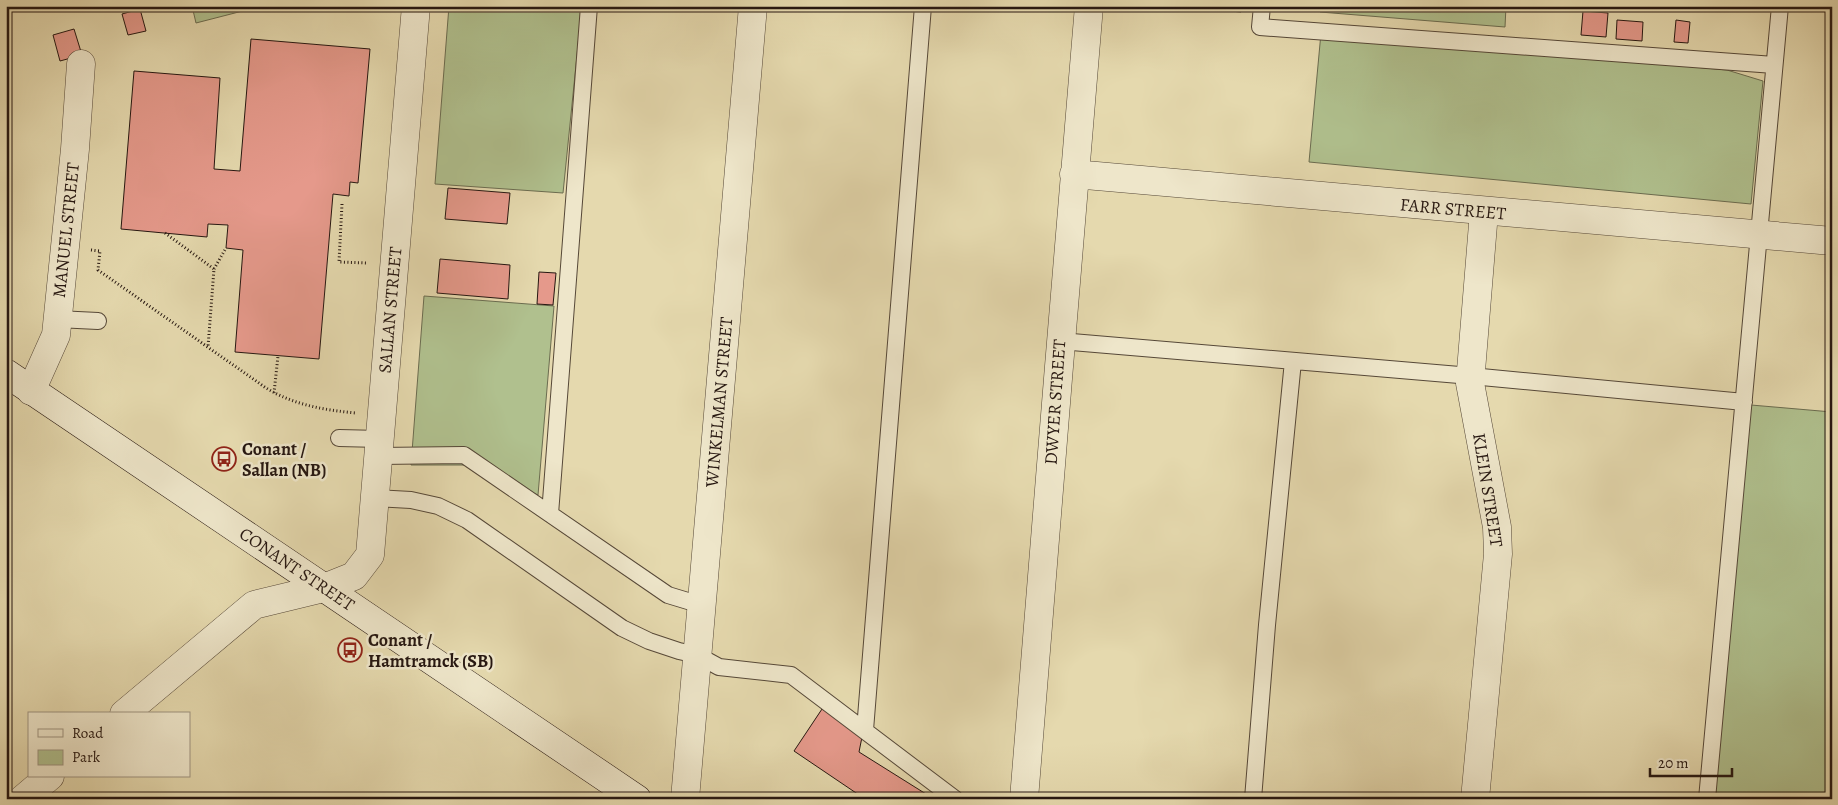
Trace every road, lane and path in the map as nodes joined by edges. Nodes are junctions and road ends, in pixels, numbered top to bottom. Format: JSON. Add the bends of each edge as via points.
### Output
{"nodes":[{"id":1,"x":416,"y":6,"type":"edge"},
{"id":2,"x":590,"y":6,"type":"edge"},
{"id":3,"x":753,"y":6,"type":"edge"},
{"id":4,"x":923,"y":6,"type":"edge"},
{"id":5,"x":1089,"y":6,"type":"edge"},
{"id":6,"x":1262,"y":6,"type":"edge"},
{"id":7,"x":1780,"y":6,"type":"edge"},
{"id":8,"x":81,"y":64,"type":"dead end"},
{"id":9,"x":1774,"y":65,"type":"junction"},
{"id":10,"x":1074,"y":174,"type":"junction"},
{"id":11,"x":342,"y":204,"type":"dead end"},
{"id":12,"x":1484,"y":212,"type":"junction"},
{"id":13,"x":165,"y":233,"type":"dead end"},
{"id":14,"x":1760,"y":235,"type":"junction"},
{"id":15,"x":1832,"y":241,"type":"edge"},
{"id":16,"x":226,"y":248,"type":"dead end"},
{"id":17,"x":88,"y":250,"type":"dead end"},
{"id":18,"x":373,"y":263,"type":"dead end"},
{"id":19,"x":214,"y":269,"type":"junction"},
{"id":20,"x":57,"y":319,"type":"junction"},
{"id":21,"x":98,"y":322,"type":"dead end"},
{"id":22,"x":1060,"y":341,"type":"junction"},
{"id":23,"x":208,"y":348,"type":"junction"},
{"id":24,"x":278,"y":356,"type":"dead end"},
{"id":25,"x":1293,"y":361,"type":"junction"},
{"id":26,"x":6,"y":373,"type":"edge"},
{"id":27,"x":1471,"y":376,"type":"junction"},
{"id":28,"x":31,"y":391,"type":"junction"},
{"id":29,"x":274,"y":393,"type":"junction"},
{"id":30,"x":1744,"y":402,"type":"junction"},
{"id":31,"x":361,"y":414,"type":"dead end"},
{"id":32,"x":339,"y":438,"type":"dead end"},
{"id":33,"x":379,"y":447,"type":"junction"},
{"id":34,"x":375,"y":498,"type":"junction"},
{"id":35,"x":550,"y":514,"type":"junction"},
{"id":36,"x":324,"y":588,"type":"junction"},
{"id":37,"x":701,"y":605,"type":"junction"},
{"id":38,"x":697,"y":655,"type":"junction"},
{"id":39,"x":126,"y":712,"type":"edge"},
{"id":40,"x":865,"y":730,"type":"junction"},
{"id":41,"x":48,"y":778,"type":"edge"},
{"id":42,"x":23,"y":799,"type":"edge"},
{"id":43,"x":637,"y":799,"type":"edge"},
{"id":44,"x":685,"y":799,"type":"edge"},
{"id":45,"x":955,"y":799,"type":"edge"},
{"id":46,"x":1024,"y":799,"type":"edge"},
{"id":47,"x":1253,"y":799,"type":"edge"},
{"id":48,"x":1475,"y":799,"type":"edge"},
{"id":49,"x":1707,"y":799,"type":"edge"}],
"edges":[{"from":1,"to":33,"type":"street","name":"SALLAN STREET"},
{"from":2,"to":35,"type":"lane"},
{"from":3,"to":37,"type":"street","name":"WINKELMAN STREET"},
{"from":4,"to":40,"type":"lane"},
{"from":5,"to":10,"type":"street","name":"DWYER STREET"},
{"from":6,"to":9,"type":"lane","via":[[1260,27]]},
{"from":7,"to":9,"type":"lane"},
{"from":8,"to":20,"type":"street","name":"MANUEL STREET"},
{"from":9,"to":14,"type":"lane"},
{"from":10,"to":12,"type":"street","name":"FARR STREET"},
{"from":10,"to":22,"type":"street","name":"DWYER STREET"},
{"from":11,"to":18,"type":"path","via":[[339,262]]},
{"from":12,"to":14,"type":"street","name":"FARR STREET"},
{"from":12,"to":27,"type":"street","name":"KLEIN STREET"},
{"from":13,"to":19,"type":"path"},
{"from":14,"to":15,"type":"street","name":"FARR STREET"},
{"from":14,"to":30,"type":"lane"},
{"from":16,"to":19,"type":"path"},
{"from":17,"to":23,"type":"path","via":[[100,251],[98,270]]},
{"from":19,"to":23,"type":"path"},
{"from":20,"to":21,"type":"lane"},
{"from":20,"to":28,"type":"street","name":"MANUEL STREET","via":[[56,335]]},
{"from":22,"to":25,"type":"lane"},
{"from":22,"to":46,"type":"street","name":"DWYER STREET"},
{"from":23,"to":29,"type":"path"},
{"from":24,"to":29,"type":"path"},
{"from":25,"to":27,"type":"lane"},
{"from":25,"to":47,"type":"lane"},
{"from":26,"to":28,"type":"street","name":"CONANT STREET"},
{"from":27,"to":30,"type":"lane"},
{"from":27,"to":48,"type":"street","name":"KLEIN STREET","via":[[1497,527],[1498,554]]},
{"from":28,"to":36,"type":"street","name":"CONANT STREET"},
{"from":29,"to":31,"type":"path","via":[[293,402]]},
{"from":30,"to":49,"type":"lane"},
{"from":32,"to":33,"type":"lane"},
{"from":33,"to":34,"type":"street","name":"SALLAN STREET"},
{"from":33,"to":35,"type":"lane","via":[[464,454]]},
{"from":34,"to":36,"type":"street","name":"SALLAN STREET","via":[[370,555],[354,576]]},
{"from":34,"to":38,"type":"lane","via":[[411,500],[438,506],[460,516],[622,628],[649,642]]},
{"from":35,"to":37,"type":"lane","via":[[668,595]]},
{"from":36,"to":39,"type":"street","name":"SALLAN STREET","via":[[254,605]]},
{"from":36,"to":43,"type":"street","name":"CONANT STREET"},
{"from":37,"to":38,"type":"street","name":"WINKELMAN STREET"},
{"from":38,"to":40,"type":"lane","via":[[719,667],[790,675]]},
{"from":38,"to":44,"type":"street","name":"WINKELMAN STREET"},
{"from":40,"to":45,"type":"lane"},
{"from":41,"to":42,"type":"street"}]}
